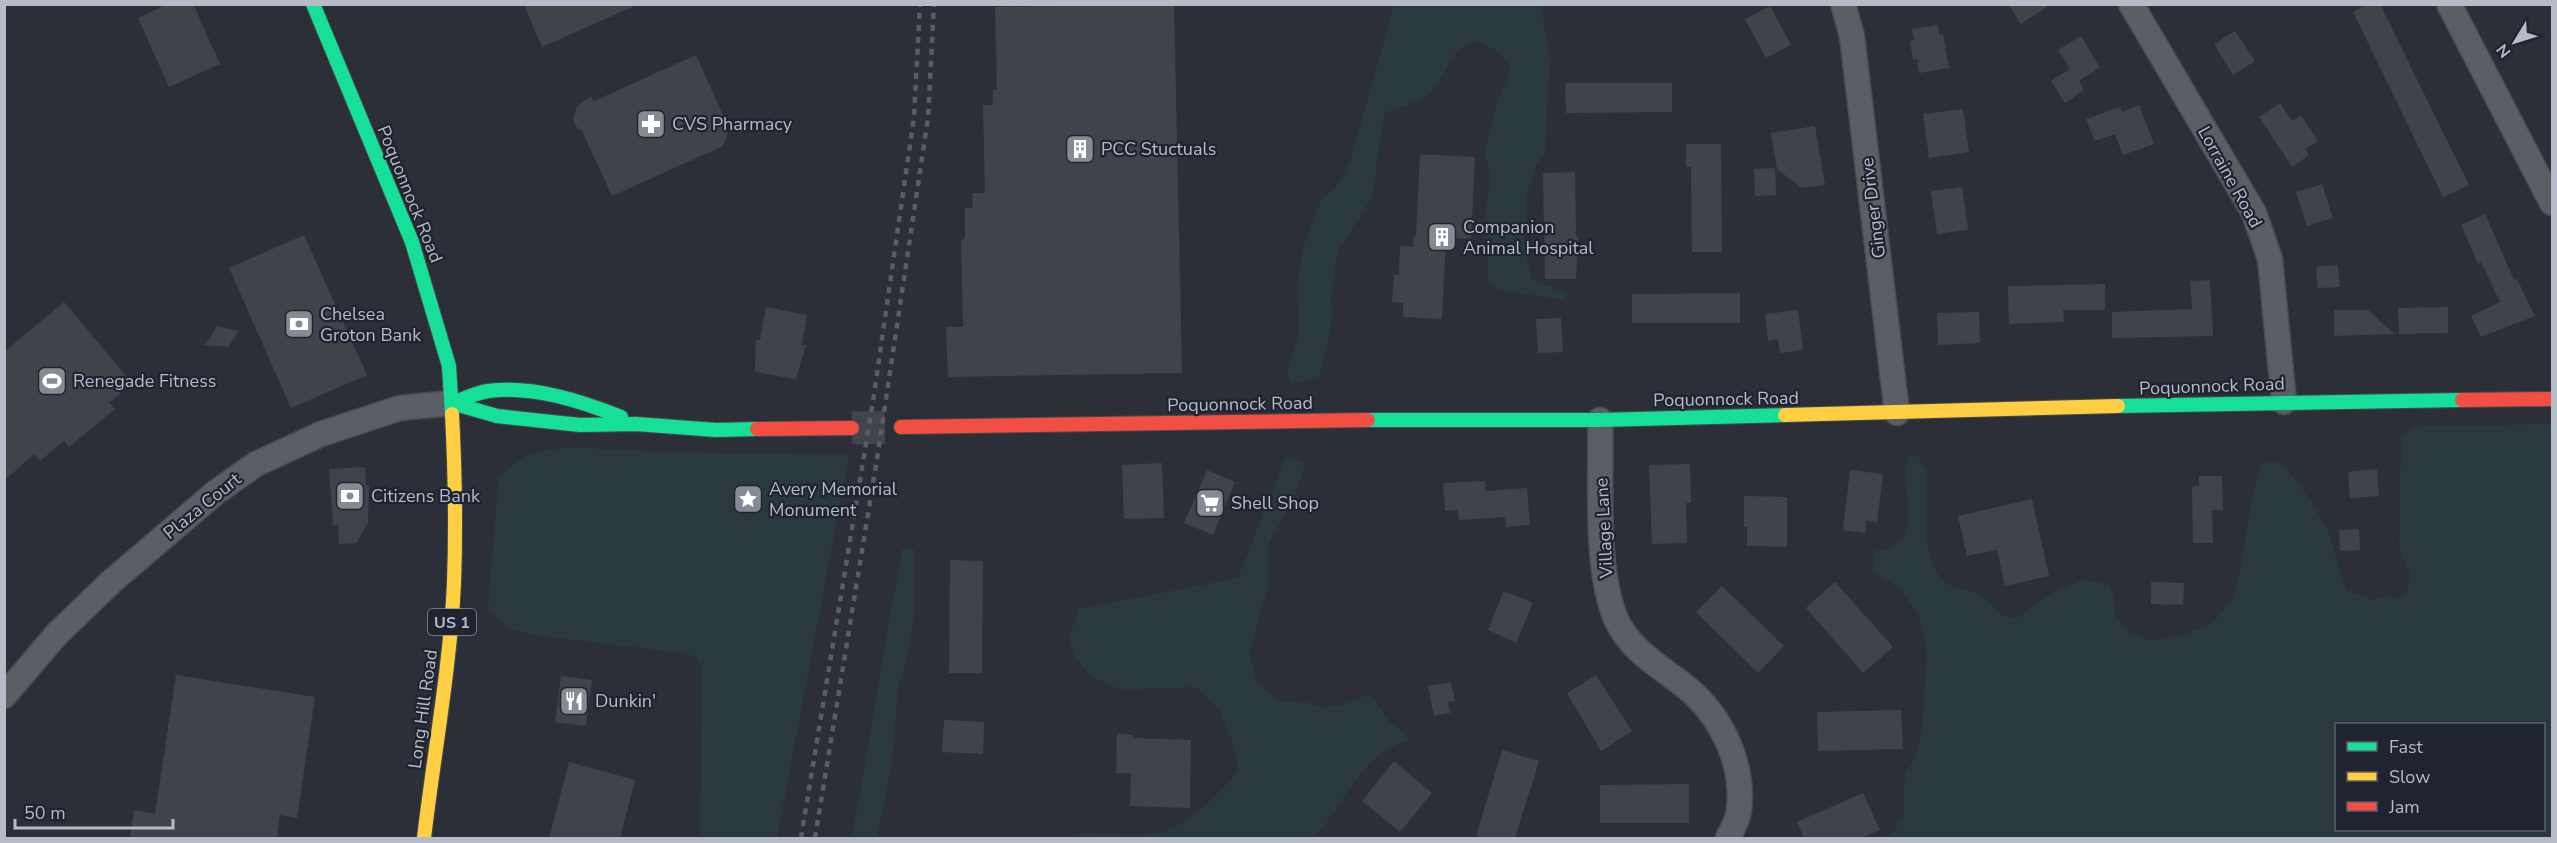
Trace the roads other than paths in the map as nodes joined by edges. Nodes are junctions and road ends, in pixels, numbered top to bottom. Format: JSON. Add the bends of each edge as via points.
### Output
{"nodes":[{"id":1,"x":313,"y":4,"type":"edge"},
{"id":2,"x":1843,"y":4,"type":"edge"},
{"id":3,"x":2131,"y":4,"type":"edge"},
{"id":4,"x":2449,"y":4,"type":"edge"},
{"id":5,"x":2553,"y":203,"type":"edge"},
{"id":6,"x":2553,"y":399,"type":"edge"},
{"id":7,"x":2284,"y":402,"type":"junction"},
{"id":8,"x":452,"y":404,"type":"junction"},
{"id":9,"x":1897,"y":413,"type":"junction"},
{"id":10,"x":1600,"y":420,"type":"junction"},
{"id":11,"x":636,"y":424,"type":"junction"},
{"id":12,"x":901,"y":427,"type":"tunnel mouth"},
{"id":13,"x":852,"y":428,"type":"tunnel mouth"},
{"id":14,"x":4,"y":696,"type":"edge"},
{"id":15,"x":424,"y":838,"type":"edge"},
{"id":16,"x":1728,"y":838,"type":"edge"}],
"edges":[{"from":1,"to":8,"type":"street","name":"Poquonnock Road","number":"US 1","via":[[412,242],[449,366]]},
{"from":2,"to":9,"type":"street","name":"Ginger Drive","via":[[1852,36]]},
{"from":3,"to":7,"type":"street","name":"Lorraine Road","via":[[2254,213],[2270,259]]},
{"from":4,"to":5,"type":"street"},
{"from":6,"to":7,"type":"street","name":"Poquonnock Road"},
{"from":7,"to":9,"type":"street","name":"Poquonnock Road"},
{"from":8,"to":11,"type":"street","via":[[500,416],[580,425]]},
{"from":8,"to":11,"type":"street","via":[[487,391],[503,391],[581,402]]},
{"from":8,"to":14,"type":"street","name":"Plaza Court","via":[[400,408],[321,434],[256,464],[215,493],[111,582],[57,634]]},
{"from":8,"to":15,"type":"street","name":"Long Hill Road","number":"US 1","via":[[456,538],[452,624]]},
{"from":9,"to":10,"type":"street","name":"Poquonnock Road"},
{"from":10,"to":12,"type":"street","name":"Poquonnock Road"},
{"from":10,"to":16,"type":"street","name":"Village Lane","via":[[1603,564],[1611,602],[1617,620],[1634,646],[1694,694],[1721,728],[1736,762],[1740,810]]},
{"from":11,"to":13,"type":"street","via":[[706,430]]}]}
